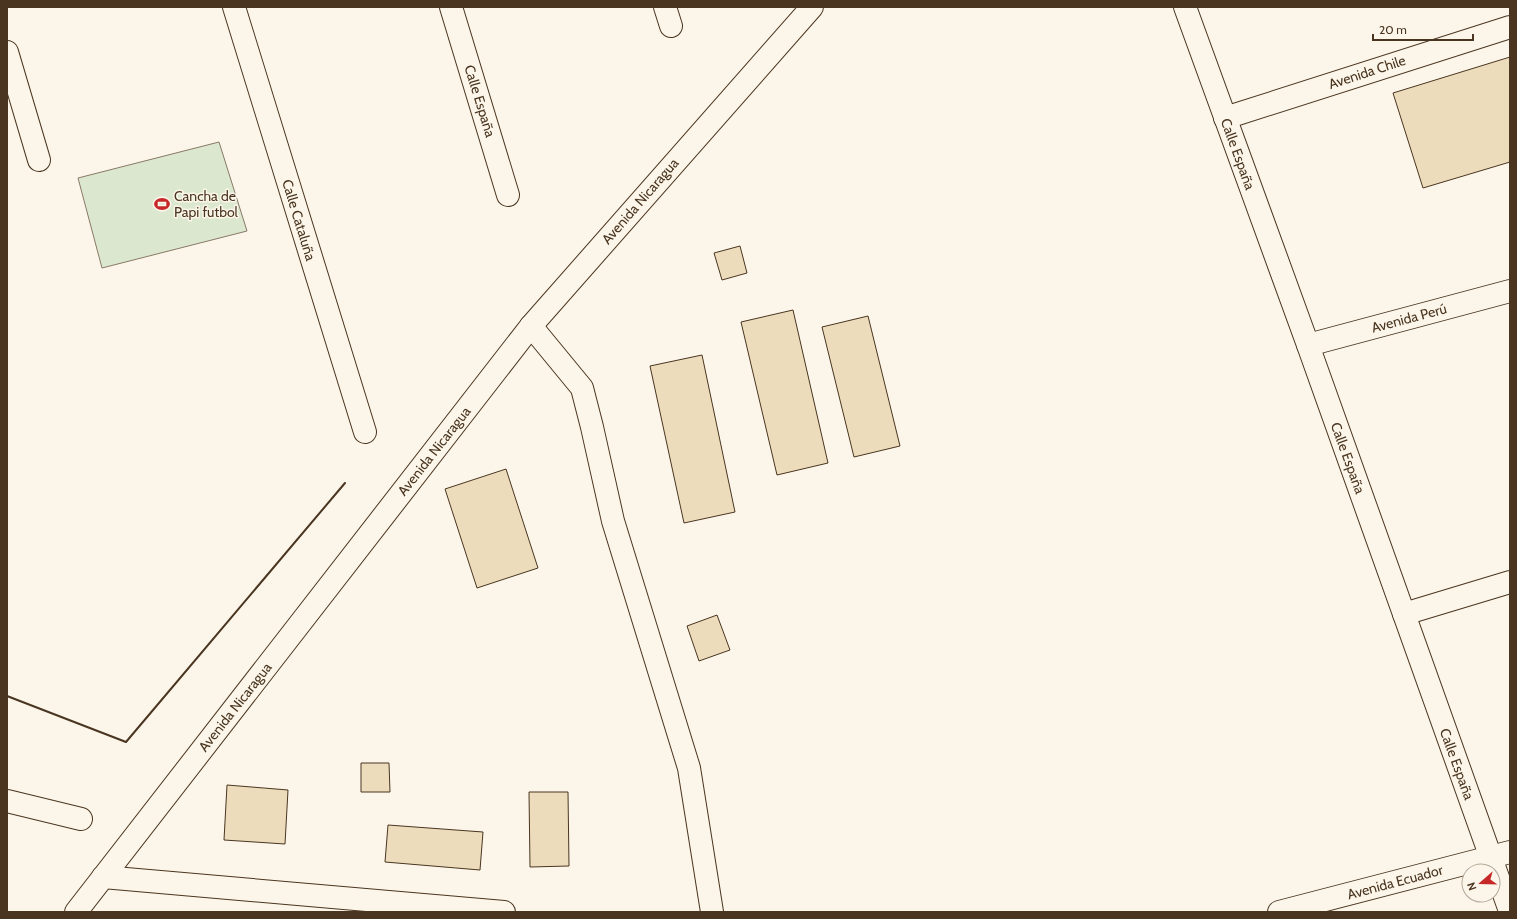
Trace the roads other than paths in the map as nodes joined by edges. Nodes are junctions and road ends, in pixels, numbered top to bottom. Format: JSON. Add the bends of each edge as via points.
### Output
{"nodes":[{"id":1,"x":234,"y":7,"type":"edge"},
{"id":2,"x":452,"y":7,"type":"edge"},
{"id":3,"x":812,"y":7,"type":"edge"},
{"id":4,"x":1185,"y":7,"type":"edge"},
{"id":5,"x":1510,"y":27,"type":"edge"},
{"id":6,"x":7,"y":52,"type":"edge"},
{"id":7,"x":11,"y":81,"type":"edge"},
{"id":8,"x":1225,"y":118,"type":"junction"},
{"id":9,"x":39,"y":160,"type":"dead end"},
{"id":10,"x":508,"y":195,"type":"dead end"},
{"id":11,"x":1510,"y":291,"type":"edge"},
{"id":12,"x":531,"y":326,"type":"junction"},
{"id":13,"x":1308,"y":345,"type":"junction"},
{"id":14,"x":365,"y":432,"type":"dead end"},
{"id":15,"x":1510,"y":582,"type":"edge"},
{"id":16,"x":1404,"y":614,"type":"junction"},
{"id":17,"x":7,"y":801,"type":"edge"},
{"id":18,"x":81,"y":819,"type":"dead end"},
{"id":19,"x":1500,"y":854,"type":"edge"},
{"id":20,"x":103,"y":877,"type":"junction"},
{"id":21,"x":1510,"y":911,"type":"edge"},
{"id":22,"x":76,"y":912,"type":"edge"},
{"id":23,"x":504,"y":912,"type":"edge"},
{"id":24,"x":712,"y":912,"type":"edge"},
{"id":25,"x":1279,"y":912,"type":"edge"}],
"edges":[{"from":1,"to":14,"type":"street","name":"Calle Cataluña"},
{"from":2,"to":10,"type":"street","name":"Calle España"},
{"from":3,"to":12,"type":"street","name":"Avenida Nicaragua"},
{"from":4,"to":8,"type":"street","name":"Calle España"},
{"from":5,"to":8,"type":"street","name":"Avenida Chile"},
{"from":6,"to":7,"type":"street"},
{"from":7,"to":9,"type":"street"},
{"from":8,"to":13,"type":"street","name":"Calle España"},
{"from":11,"to":13,"type":"street","name":"Avenida Perú"},
{"from":12,"to":20,"type":"street","name":"Avenida Nicaragua"},
{"from":12,"to":24,"type":"street","via":[[582,388],[613,521],[689,768]]},
{"from":13,"to":16,"type":"street","name":"Calle España"},
{"from":15,"to":16,"type":"street"},
{"from":16,"to":19,"type":"street","name":"Calle España"},
{"from":17,"to":18,"type":"street"},
{"from":19,"to":21,"type":"street","name":"Calle España"},
{"from":19,"to":25,"type":"street","name":"Avenida Ecuador"},
{"from":20,"to":22,"type":"street","name":"Avenida Nicaragua"},
{"from":20,"to":23,"type":"street"}]}
